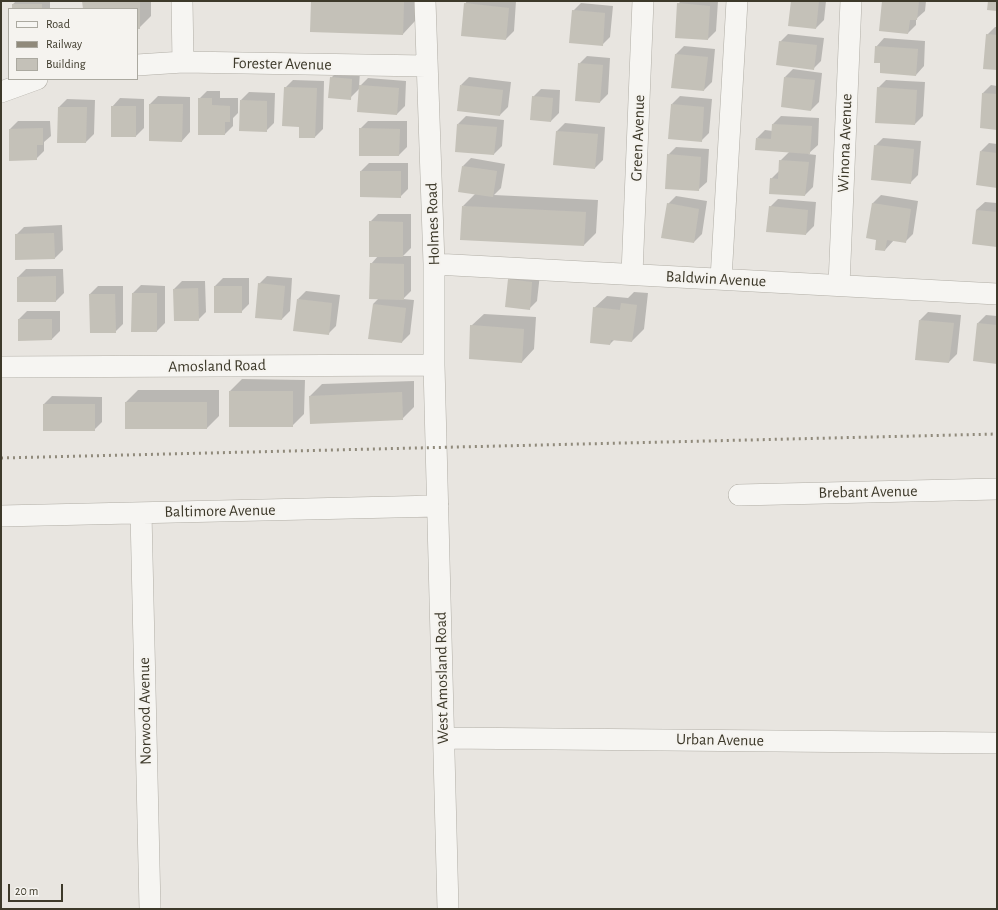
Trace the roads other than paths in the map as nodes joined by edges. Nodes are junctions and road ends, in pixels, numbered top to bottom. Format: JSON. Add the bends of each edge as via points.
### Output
{"nodes":[{"id":1,"x":182,"y":1,"type":"edge"},
{"id":2,"x":425,"y":1,"type":"edge"},
{"id":3,"x":643,"y":1,"type":"edge"},
{"id":4,"x":737,"y":1,"type":"edge"},
{"id":5,"x":851,"y":1,"type":"edge"},
{"id":6,"x":183,"y":62,"type":"junction"},
{"id":7,"x":138,"y":65,"type":"edge"},
{"id":8,"x":426,"y":66,"type":"junction"},
{"id":9,"x":35,"y":80,"type":"edge"},
{"id":10,"x":1,"y":92,"type":"edge"},
{"id":11,"x":434,"y":264,"type":"junction"},
{"id":12,"x":632,"y":274,"type":"junction"},
{"id":13,"x":721,"y":279,"type":"junction"},
{"id":14,"x":839,"y":286,"type":"junction"},
{"id":15,"x":997,"y":294,"type":"edge"},
{"id":16,"x":434,"y":365,"type":"junction"},
{"id":17,"x":1,"y":367,"type":"edge"},
{"id":18,"x":437,"y":447,"type":"joint"},
{"id":19,"x":997,"y":489,"type":"edge"},
{"id":20,"x":739,"y":495,"type":"dead end"},
{"id":21,"x":438,"y":506,"type":"junction"},
{"id":22,"x":141,"y":513,"type":"junction"},
{"id":23,"x":1,"y":516,"type":"edge"},
{"id":24,"x":444,"y":738,"type":"junction"},
{"id":25,"x":997,"y":743,"type":"edge"},
{"id":26,"x":150,"y":909,"type":"edge"},
{"id":27,"x":448,"y":909,"type":"edge"}],
"edges":[{"from":1,"to":6,"type":"street"},
{"from":2,"to":8,"type":"street","name":"Holmes Road"},
{"from":3,"to":12,"type":"street","name":"Green Avenue"},
{"from":4,"to":13,"type":"street"},
{"from":5,"to":14,"type":"street","name":"Winona Avenue"},
{"from":6,"to":7,"type":"street","name":"Forester Avenue"},
{"from":6,"to":8,"type":"street","name":"Forester Avenue"},
{"from":8,"to":11,"type":"street","name":"Holmes Road"},
{"from":9,"to":10,"type":"street"},
{"from":11,"to":12,"type":"street","name":"Baldwin Avenue"},
{"from":11,"to":16,"type":"street","name":"Holmes Road"},
{"from":12,"to":13,"type":"street","name":"Baldwin Avenue"},
{"from":13,"to":14,"type":"street","name":"Baldwin Avenue"},
{"from":14,"to":15,"type":"street","name":"Baldwin Avenue"},
{"from":16,"to":17,"type":"street","name":"Amosland Road"},
{"from":16,"to":18,"type":"street","name":"Holmes Road"},
{"from":18,"to":21,"type":"street","name":"West Amosland Road"},
{"from":19,"to":20,"type":"street","name":"Brebant Avenue"},
{"from":21,"to":22,"type":"street","name":"Baltimore Avenue"},
{"from":21,"to":24,"type":"street","name":"West Amosland Road"},
{"from":22,"to":23,"type":"street","name":"Baltimore Avenue"},
{"from":22,"to":26,"type":"street","name":"Norwood Avenue"},
{"from":24,"to":25,"type":"street","name":"Urban Avenue"},
{"from":24,"to":27,"type":"street","name":"West Amosland Road"}]}
